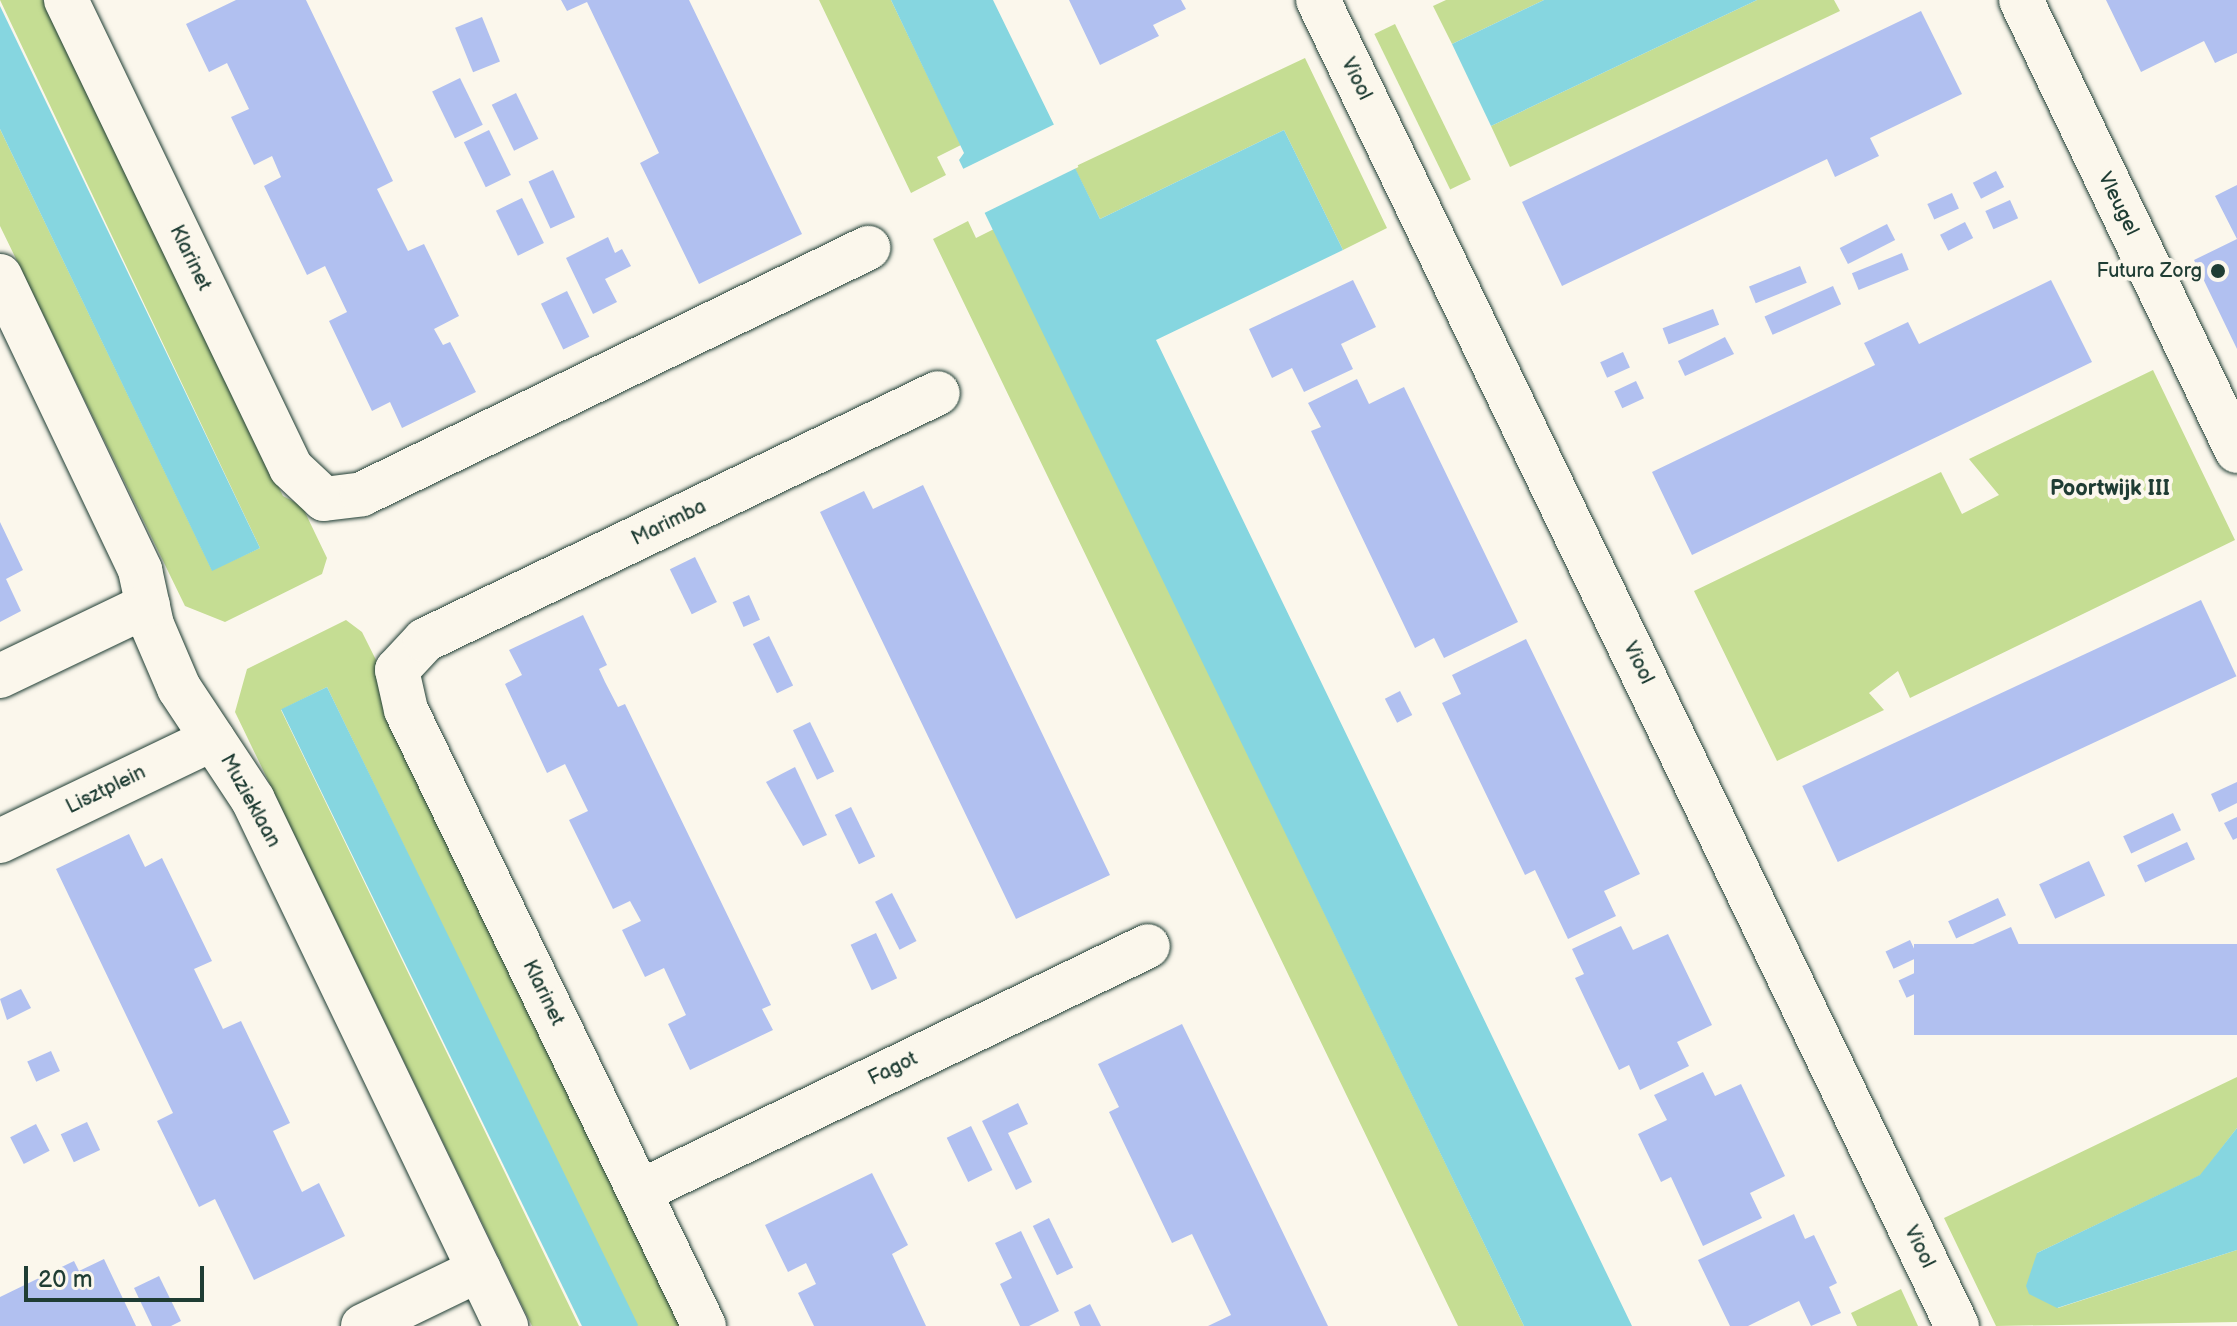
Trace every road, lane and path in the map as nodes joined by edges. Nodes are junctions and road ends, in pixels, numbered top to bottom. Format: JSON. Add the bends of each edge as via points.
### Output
{"nodes":[{"id":1,"x":66,"y":0,"type":"edge"},
{"id":2,"x":1318,"y":0,"type":"edge"},
{"id":3,"x":2021,"y":0,"type":"edge"},
{"id":4,"x":868,"y":248,"type":"dead end"},
{"id":5,"x":0,"y":276,"type":"edge"},
{"id":6,"x":938,"y":393,"type":"dead end"},
{"id":7,"x":2237,"y":451,"type":"edge"},
{"id":8,"x":148,"y":605,"type":"junction"},
{"id":9,"x":404,"y":657,"type":"joint"},
{"id":10,"x":0,"y":676,"type":"edge"},
{"id":11,"x":213,"y":739,"type":"junction"},
{"id":12,"x":0,"y":841,"type":"edge"},
{"id":13,"x":1148,"y":946,"type":"dead end"},
{"id":14,"x":639,"y":1192,"type":"junction"},
{"id":15,"x":479,"y":1270,"type":"junction"},
{"id":16,"x":363,"y":1326,"type":"edge"},
{"id":17,"x":506,"y":1326,"type":"edge"},
{"id":18,"x":704,"y":1326,"type":"edge"},
{"id":19,"x":1957,"y":1326,"type":"edge"}],
"edges":[{"from":1,"to":4,"type":"street","name":"Klarinet","via":[[291,468],[307,488],[331,501],[362,494]]},
{"from":2,"to":19,"type":"street","name":"Viool"},
{"from":3,"to":7,"type":"street","name":"Vleugel"},
{"from":5,"to":8,"type":"street","name":"Muzieklaan","via":[[136,562]]},
{"from":6,"to":9,"type":"street","name":"Marimba","via":[[425,640]]},
{"from":8,"to":10,"type":"street"},
{"from":8,"to":11,"type":"street","name":"Muzieklaan","via":[[179,688]]},
{"from":9,"to":14,"type":"street","name":"Klarinet","via":[[397,670],[402,701]]},
{"from":11,"to":12,"type":"street","name":"Lisztplein"},
{"from":11,"to":15,"type":"street","name":"Muzieklaan","via":[[253,800]]},
{"from":13,"to":14,"type":"street","name":"Fagot"},
{"from":14,"to":18,"type":"street","name":"Klarinet"},
{"from":15,"to":16,"type":"street"},
{"from":15,"to":17,"type":"street","name":"Muzieklaan"}]}
